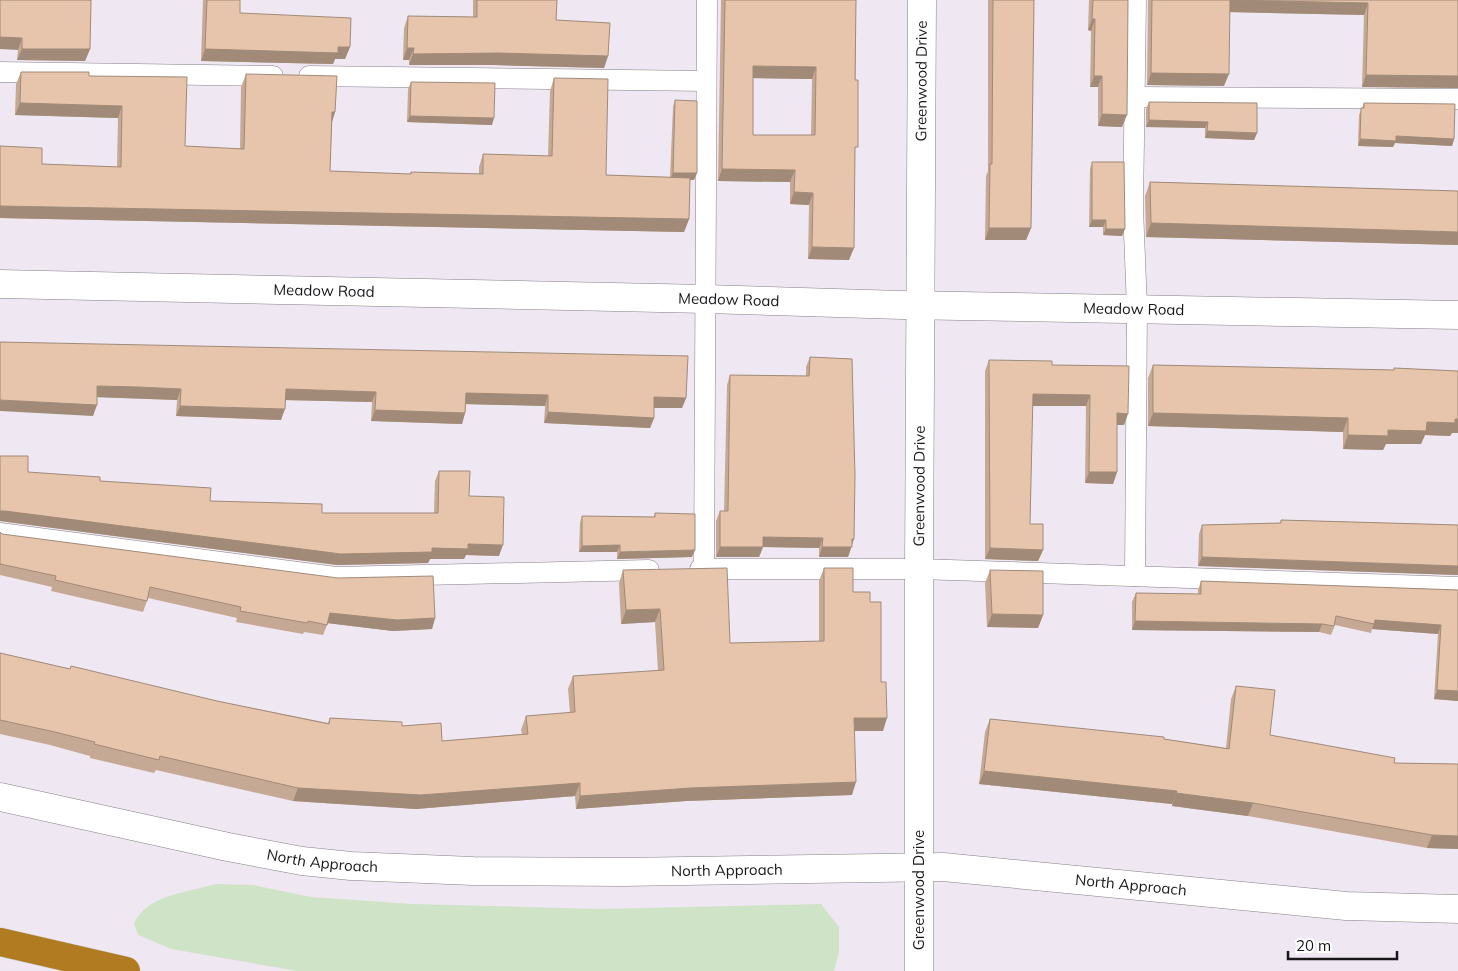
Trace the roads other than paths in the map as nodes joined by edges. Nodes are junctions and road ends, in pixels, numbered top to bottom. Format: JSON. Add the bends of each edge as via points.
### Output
{"nodes":[{"id":1,"x":707,"y":0,"type":"edge"},
{"id":2,"x":922,"y":0,"type":"edge"},
{"id":3,"x":1136,"y":0,"type":"edge"},
{"id":4,"x":0,"y":72,"type":"edge"},
{"id":5,"x":706,"y":81,"type":"junction"},
{"id":6,"x":1136,"y":97,"type":"junction"},
{"id":7,"x":1458,"y":99,"type":"edge"},
{"id":8,"x":0,"y":284,"type":"edge"},
{"id":9,"x":706,"y":299,"type":"junction"},
{"id":10,"x":920,"y":305,"type":"junction"},
{"id":11,"x":1137,"y":308,"type":"junction"},
{"id":12,"x":1458,"y":315,"type":"edge"},
{"id":13,"x":0,"y":532,"type":"edge"},
{"id":14,"x":684,"y":569,"type":"edge"},
{"id":15,"x":704,"y":569,"type":"junction"},
{"id":16,"x":919,"y":569,"type":"junction"},
{"id":17,"x":664,"y":570,"type":"edge"},
{"id":18,"x":1135,"y":576,"type":"junction"},
{"id":19,"x":1458,"y":587,"type":"edge"},
{"id":20,"x":0,"y":797,"type":"edge"},
{"id":21,"x":919,"y":866,"type":"junction"},
{"id":22,"x":1458,"y":909,"type":"edge"},
{"id":23,"x":0,"y":942,"type":"edge"},
{"id":24,"x":126,"y":971,"type":"edge"},
{"id":25,"x":919,"y":971,"type":"edge"}],
"edges":[{"from":1,"to":5,"type":"lane"},
{"from":2,"to":10,"type":"street","name":"Greenwood Drive"},
{"from":3,"to":6,"type":"lane"},
{"from":4,"to":5,"type":"lane"},
{"from":5,"to":9,"type":"lane"},
{"from":6,"to":7,"type":"lane"},
{"from":6,"to":11,"type":"lane","via":[[1133,208]]},
{"from":8,"to":9,"type":"street","name":"Meadow Road"},
{"from":9,"to":10,"type":"street","name":"Meadow Road"},
{"from":9,"to":15,"type":"lane"},
{"from":10,"to":11,"type":"street","name":"Meadow Road"},
{"from":10,"to":16,"type":"street","name":"Greenwood Drive"},
{"from":11,"to":12,"type":"street","name":"Meadow Road"},
{"from":11,"to":18,"type":"lane"},
{"from":13,"to":17,"type":"lane","via":[[336,577]]},
{"from":14,"to":15,"type":"lane"},
{"from":15,"to":16,"type":"lane"},
{"from":16,"to":18,"type":"lane"},
{"from":16,"to":21,"type":"street","name":"Greenwood Drive"},
{"from":18,"to":19,"type":"lane"},
{"from":20,"to":21,"type":"street","name":"North Approach","via":[[228,847],[302,861],[351,866],[623,872]]},
{"from":21,"to":22,"type":"street","name":"North Approach","via":[[1346,906]]},
{"from":21,"to":25,"type":"street","name":"Greenwood Drive"},
{"from":23,"to":24,"type":"highway"}]}
